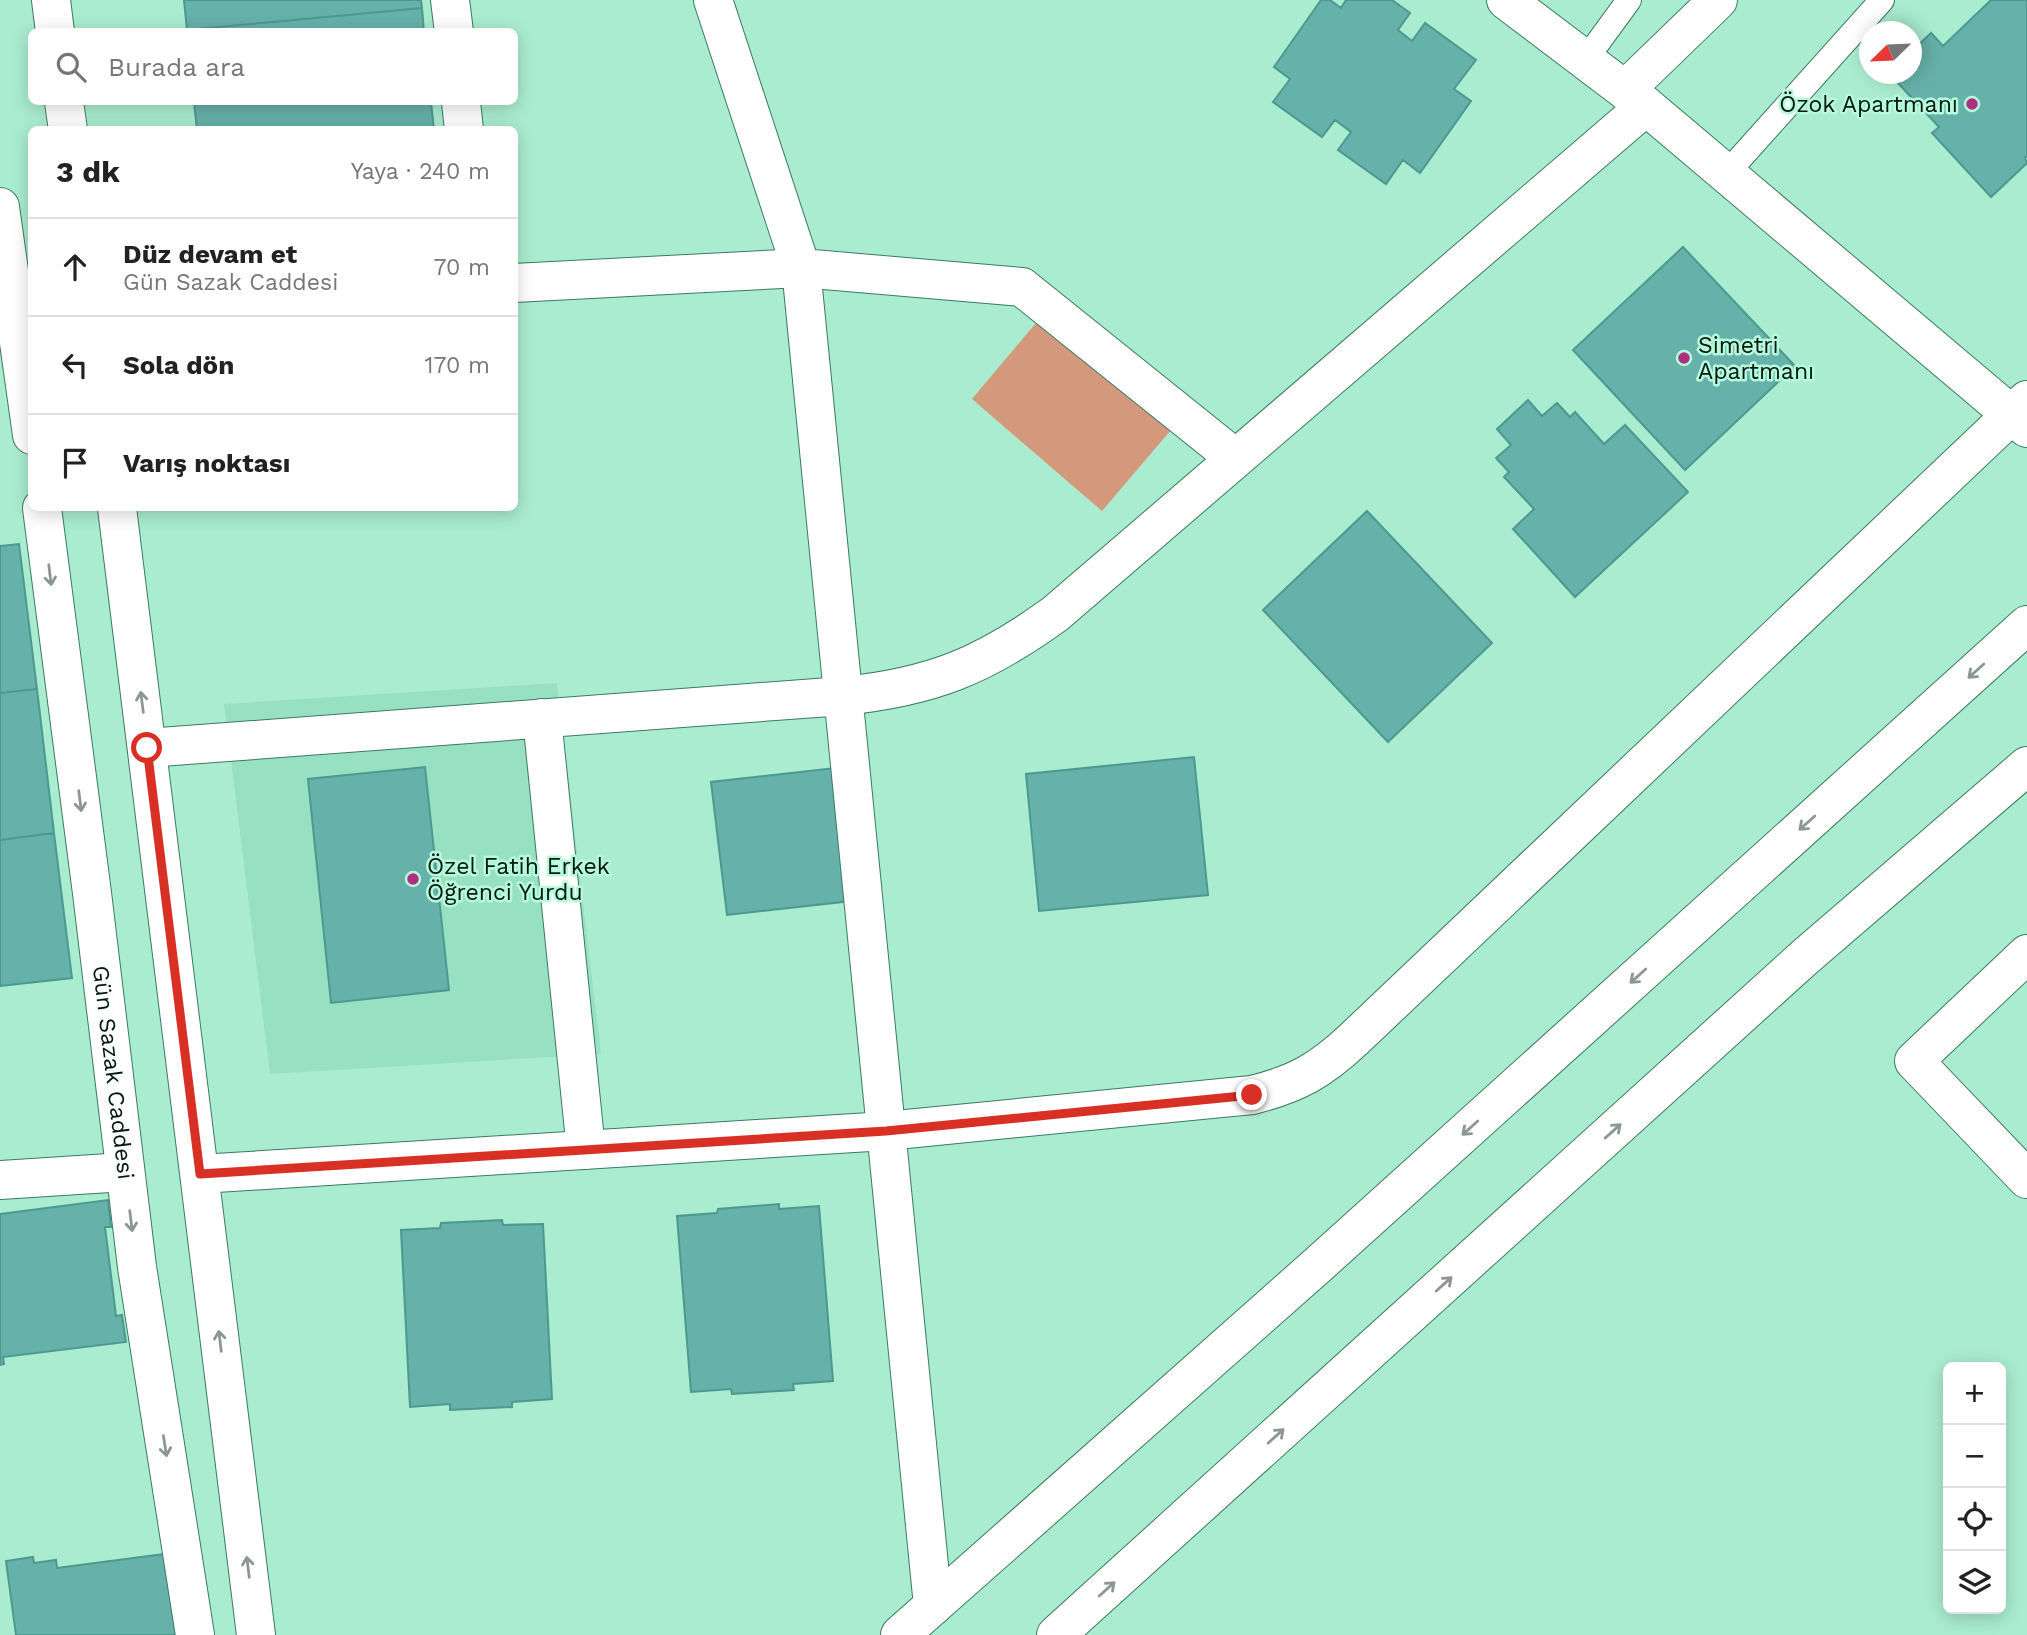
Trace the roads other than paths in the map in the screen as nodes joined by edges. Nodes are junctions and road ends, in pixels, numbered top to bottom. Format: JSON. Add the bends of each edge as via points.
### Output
{"nodes":[{"id":1,"x":51,"y":0,"type":"edge"},
{"id":2,"x":450,"y":0,"type":"edge"},
{"id":3,"x":713,"y":0,"type":"edge"},
{"id":4,"x":1506,"y":0,"type":"edge"},
{"id":5,"x":1629,"y":0,"type":"edge"},
{"id":6,"x":1718,"y":0,"type":"edge"},
{"id":7,"x":1882,"y":0,"type":"edge"},
{"id":8,"x":54,"y":28,"type":"edge"},
{"id":9,"x":454,"y":28,"type":"edge"},
{"id":10,"x":1586,"y":59,"type":"junction"},
{"id":11,"x":1636,"y":98,"type":"junction"},
{"id":12,"x":64,"y":105,"type":"edge"},
{"id":13,"x":461,"y":105,"type":"edge"},
{"id":14,"x":67,"y":126,"type":"edge"},
{"id":15,"x":464,"y":126,"type":"edge"},
{"id":16,"x":1726,"y":174,"type":"junction"},
{"id":17,"x":0,"y":207,"type":"edge"},
{"id":18,"x":801,"y":268,"type":"junction"},
{"id":19,"x":518,"y":283,"type":"edge"},
{"id":20,"x":6,"y":301,"type":"edge"},
{"id":21,"x":28,"y":414,"type":"edge"},
{"id":22,"x":2022,"y":414,"type":"edge"},
{"id":23,"x":1235,"y":458,"type":"junction"},
{"id":24,"x":42,"y":511,"type":"edge"},
{"id":25,"x":117,"y":511,"type":"edge"},
{"id":26,"x":2027,"y":625,"type":"edge"},
{"id":27,"x":843,"y":696,"type":"junction"},
{"id":28,"x":542,"y":719,"type":"junction"},
{"id":29,"x":147,"y":748,"type":"junction"},
{"id":30,"x":2027,"y":766,"type":"edge"},
{"id":31,"x":2027,"y":954,"type":"edge"},
{"id":32,"x":886,"y":1131,"type":"junction"},
{"id":33,"x":586,"y":1150,"type":"junction"},
{"id":34,"x":125,"y":1172,"type":"junction"},
{"id":35,"x":200,"y":1174,"type":"junction"},
{"id":36,"x":2027,"y":1179,"type":"edge"},
{"id":37,"x":0,"y":1180,"type":"edge"},
{"id":38,"x":933,"y":1606,"type":"junction"},
{"id":39,"x":195,"y":1635,"type":"edge"},
{"id":40,"x":256,"y":1635,"type":"edge"},
{"id":41,"x":900,"y":1635,"type":"edge"},
{"id":42,"x":1056,"y":1635,"type":"edge"}],
"edges":[{"from":1,"to":8,"type":"street"},
{"from":2,"to":9,"type":"street"},
{"from":3,"to":18,"type":"street"},
{"from":4,"to":10,"type":"street"},
{"from":5,"to":10,"type":"lane"},
{"from":6,"to":11,"type":"street"},
{"from":7,"to":16,"type":"lane"},
{"from":10,"to":11,"type":"street"},
{"from":11,"to":16,"type":"street"},
{"from":11,"to":23,"type":"street"},
{"from":12,"to":14,"type":"street"},
{"from":13,"to":15,"type":"street"},
{"from":16,"to":22,"type":"street"},
{"from":17,"to":20,"type":"street"},
{"from":18,"to":19,"type":"street"},
{"from":18,"to":23,"type":"street","via":[[1022,287]]},
{"from":18,"to":27,"type":"street"},
{"from":20,"to":21,"type":"street"},
{"from":22,"to":32,"type":"street","via":[[1330,1061],[1278,1089],[1252,1095]]},
{"from":23,"to":27,"type":"street","via":[[1024,636],[956,672],[919,684]]},
{"from":24,"to":34,"type":"street","name":"Gün Sazak Caddesi","one_way":true},
{"from":29,"to":25,"type":"street","one_way":true},
{"from":26,"to":38,"type":"street","one_way":true},
{"from":27,"to":28,"type":"street"},
{"from":27,"to":32,"type":"street"},
{"from":28,"to":29,"type":"street"},
{"from":28,"to":33,"type":"street"},
{"from":29,"to":35,"type":"street"},
{"from":42,"to":30,"type":"street","one_way":true,"via":[[1805,957]]},
{"from":31,"to":36,"type":"street","via":[[1914,1061]]},
{"from":32,"to":33,"type":"street"},
{"from":32,"to":38,"type":"street"},
{"from":33,"to":35,"type":"street"},
{"from":34,"to":37,"type":"street"},
{"from":34,"to":39,"type":"street","name":"Gün Sazak Caddesi","one_way":true},
{"from":40,"to":35,"type":"street","one_way":true},
{"from":38,"to":41,"type":"street"}]}
